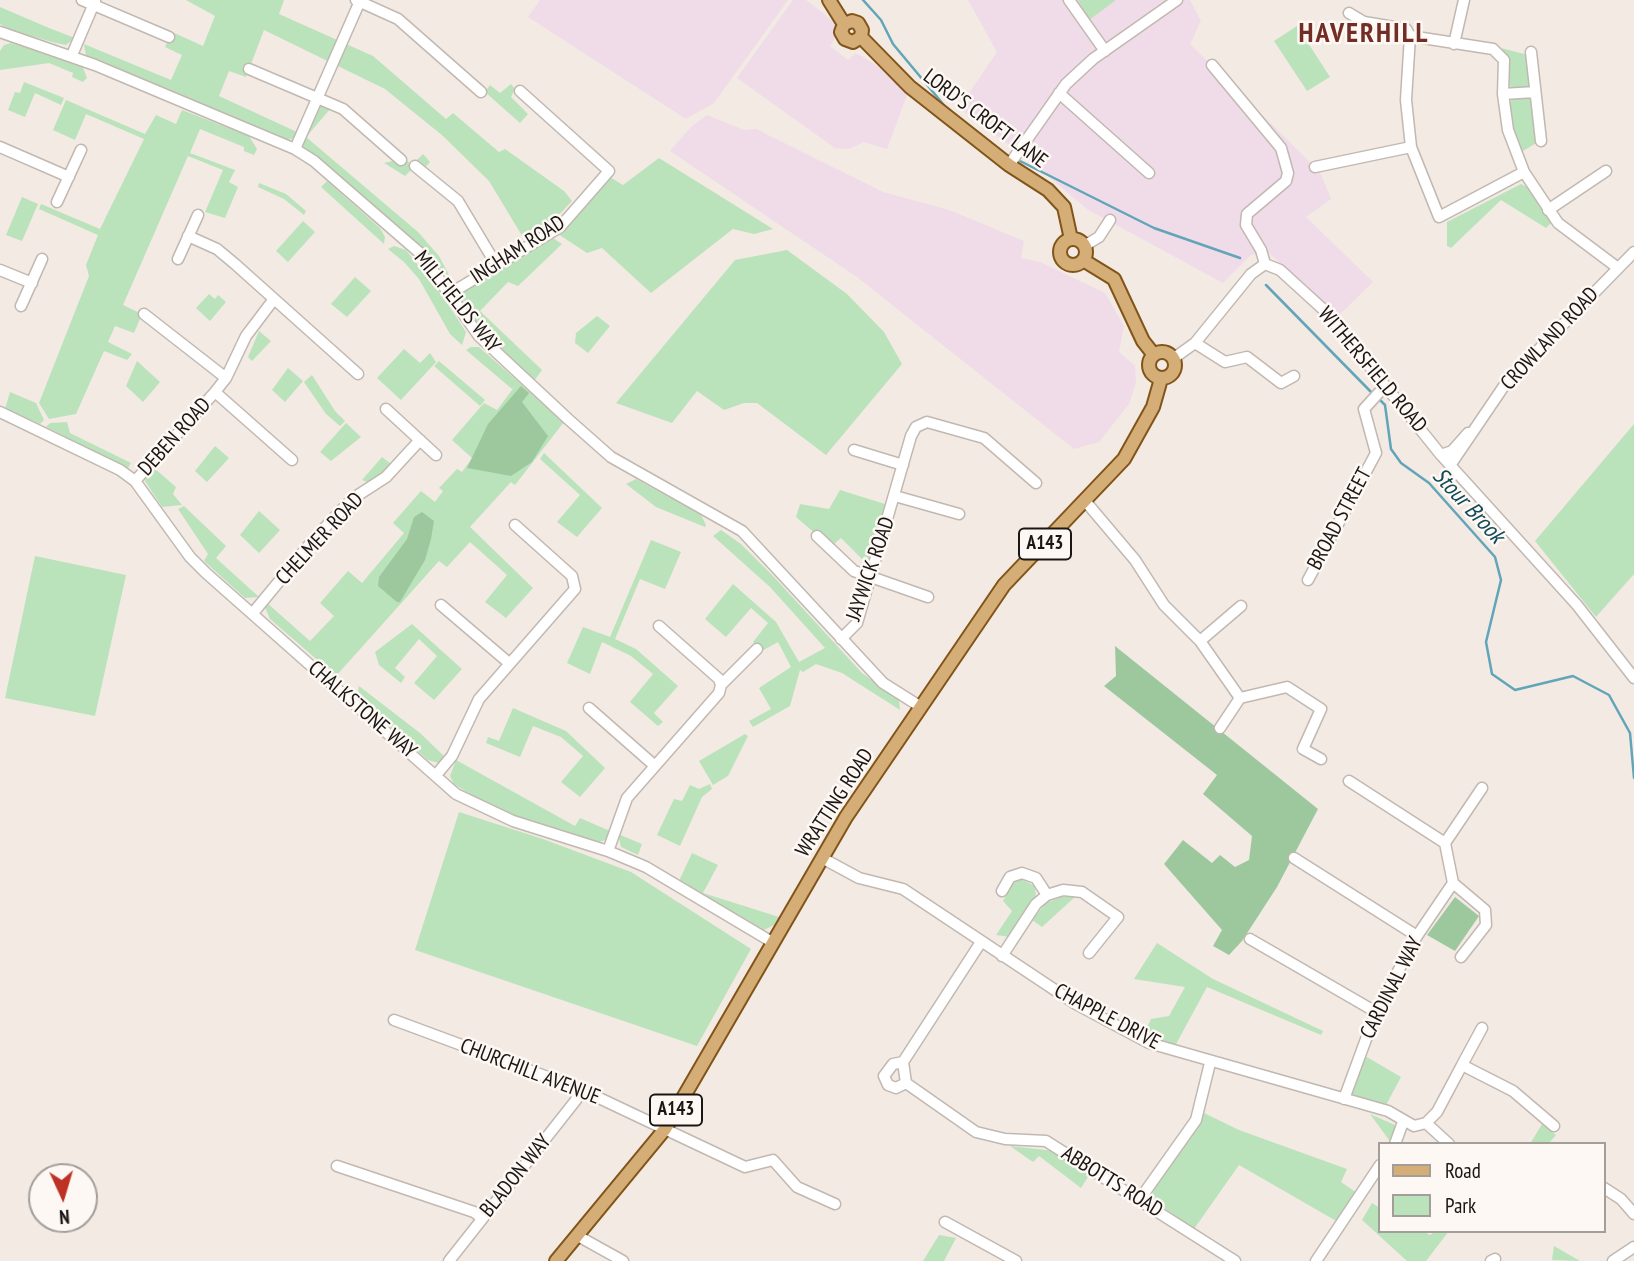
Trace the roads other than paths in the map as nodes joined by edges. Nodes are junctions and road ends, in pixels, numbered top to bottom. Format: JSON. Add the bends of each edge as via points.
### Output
{"nodes":[{"id":1,"x":82,"y":0,"type":"edge"},
{"id":2,"x":829,"y":0,"type":"edge"},
{"id":3,"x":1069,"y":0,"type":"edge"},
{"id":4,"x":1177,"y":0,"type":"edge"},
{"id":5,"x":1464,"y":0,"type":"edge"},
{"id":6,"x":358,"y":1,"type":"edge"},
{"id":7,"x":94,"y":2,"type":"edge"},
{"id":8,"x":1349,"y":13,"type":"dead end"},
{"id":9,"x":1410,"y":36,"type":"junction"},
{"id":10,"x":1,"y":37,"type":"edge"},
{"id":11,"x":169,"y":37,"type":"dead end"},
{"id":12,"x":1454,"y":44,"type":"junction"},
{"id":13,"x":1104,"y":52,"type":"junction"},
{"id":14,"x":1531,"y":52,"type":"dead end"},
{"id":15,"x":72,"y":55,"type":"junction"},
{"id":16,"x":1212,"y":65,"type":"dead end"},
{"id":17,"x":249,"y":69,"type":"dead end"},
{"id":18,"x":520,"y":91,"type":"dead end"},
{"id":19,"x":481,"y":92,"type":"dead end"},
{"id":20,"x":1535,"y":92,"type":"junction"},
{"id":21,"x":1059,"y":93,"type":"junction"},
{"id":22,"x":1503,"y":94,"type":"junction"},
{"id":23,"x":318,"y":97,"type":"junction"},
{"id":24,"x":1541,"y":141,"type":"dead end"},
{"id":25,"x":0,"y":147,"type":"edge"},
{"id":26,"x":1411,"y":147,"type":"junction"},
{"id":27,"x":295,"y":149,"type":"junction"},
{"id":28,"x":81,"y":150,"type":"dead end"},
{"id":29,"x":401,"y":160,"type":"dead end"},
{"id":30,"x":1009,"y":164,"type":"junction"},
{"id":31,"x":415,"y":166,"type":"dead end"},
{"id":32,"x":1315,"y":167,"type":"dead end"},
{"id":33,"x":1606,"y":171,"type":"dead end"},
{"id":34,"x":1524,"y":172,"type":"junction"},
{"id":35,"x":1149,"y":173,"type":"dead end"},
{"id":36,"x":69,"y":177,"type":"junction"},
{"id":37,"x":57,"y":202,"type":"dead end"},
{"id":38,"x":1548,"y":210,"type":"junction"},
{"id":39,"x":198,"y":215,"type":"dead end"},
{"id":40,"x":1110,"y":220,"type":"dead end"},
{"id":41,"x":188,"y":236,"type":"junction"},
{"id":42,"x":1071,"y":239,"type":"junction"},
{"id":43,"x":1084,"y":246,"type":"junction"},
{"id":44,"x":1634,"y":252,"type":"edge"},
{"id":45,"x":42,"y":259,"type":"dead end"},
{"id":46,"x":178,"y":259,"type":"dead end"},
{"id":47,"x":1083,"y":260,"type":"junction"},
{"id":48,"x":1265,"y":264,"type":"junction"},
{"id":49,"x":497,"y":266,"type":"junction"},
{"id":50,"x":1618,"y":268,"type":"junction"},
{"id":51,"x":0,"y":270,"type":"edge"},
{"id":52,"x":32,"y":283,"type":"junction"},
{"id":53,"x":451,"y":293,"type":"junction"},
{"id":54,"x":274,"y":299,"type":"junction"},
{"id":55,"x":22,"y":306,"type":"dead end"},
{"id":56,"x":144,"y":314,"type":"dead end"},
{"id":57,"x":1195,"y":343,"type":"junction"},
{"id":58,"x":1154,"y":355,"type":"junction"},
{"id":59,"x":1174,"y":358,"type":"junction"},
{"id":60,"x":358,"y":373,"type":"dead end"},
{"id":61,"x":1294,"y":376,"type":"dead end"},
{"id":62,"x":226,"y":378,"type":"junction"},
{"id":63,"x":1161,"y":379,"type":"junction"},
{"id":64,"x":1385,"y":386,"type":"junction"},
{"id":65,"x":215,"y":392,"type":"junction"},
{"id":66,"x":386,"y":409,"type":"dead end"},
{"id":67,"x":0,"y":412,"type":"edge"},
{"id":68,"x":1471,"y":430,"type":"junction"},
{"id":69,"x":419,"y":440,"type":"junction"},
{"id":70,"x":854,"y":450,"type":"dead end"},
{"id":71,"x":436,"y":454,"type":"dead end"},
{"id":72,"x":1441,"y":454,"type":"junction"},
{"id":73,"x":292,"y":460,"type":"dead end"},
{"id":74,"x":1451,"y":464,"type":"junction"},
{"id":75,"x":903,"y":465,"type":"junction"},
{"id":76,"x":135,"y":481,"type":"junction"},
{"id":77,"x":1036,"y":483,"type":"dead end"},
{"id":78,"x":895,"y":496,"type":"junction"},
{"id":79,"x":1086,"y":502,"type":"junction"},
{"id":80,"x":959,"y":514,"type":"dead end"},
{"id":81,"x":515,"y":526,"type":"dead end"},
{"id":82,"x":817,"y":536,"type":"dead end"},
{"id":83,"x":871,"y":578,"type":"junction"},
{"id":84,"x":1308,"y":580,"type":"dead end"},
{"id":85,"x":928,"y":597,"type":"dead end"},
{"id":86,"x":441,"y":605,"type":"dead end"},
{"id":87,"x":1241,"y":606,"type":"dead end"},
{"id":88,"x":253,"y":613,"type":"junction"},
{"id":89,"x":659,"y":626,"type":"dead end"},
{"id":90,"x":841,"y":639,"type":"junction"},
{"id":91,"x":1200,"y":641,"type":"junction"},
{"id":92,"x":757,"y":649,"type":"dead end"},
{"id":93,"x":509,"y":663,"type":"junction"},
{"id":94,"x":1634,"y":678,"type":"edge"},
{"id":95,"x":721,"y":685,"type":"junction"},
{"id":96,"x":1240,"y":698,"type":"junction"},
{"id":97,"x":921,"y":707,"type":"junction"},
{"id":98,"x":589,"y":708,"type":"dead end"},
{"id":99,"x":1220,"y":728,"type":"dead end"},
{"id":100,"x":1321,"y":759,"type":"dead end"},
{"id":101,"x":655,"y":766,"type":"junction"},
{"id":102,"x":436,"y":775,"type":"junction"},
{"id":103,"x":1349,"y":781,"type":"dead end"},
{"id":104,"x":1482,"y":788,"type":"dead end"},
{"id":105,"x":1445,"y":843,"type":"junction"},
{"id":106,"x":608,"y":851,"type":"junction"},
{"id":107,"x":821,"y":858,"type":"junction"},
{"id":108,"x":1294,"y":858,"type":"dead end"},
{"id":109,"x":1453,"y":883,"type":"junction"},
{"id":110,"x":1002,"y":891,"type":"dead end"},
{"id":111,"x":1047,"y":895,"type":"junction"},
{"id":112,"x":1417,"y":936,"type":"junction"},
{"id":113,"x":1250,"y":939,"type":"dead end"},
{"id":114,"x":772,"y":942,"type":"junction"},
{"id":115,"x":981,"y":942,"type":"junction"},
{"id":116,"x":1089,"y":953,"type":"dead end"},
{"id":117,"x":1002,"y":956,"type":"junction"},
{"id":118,"x":1461,"y":957,"type":"dead end"},
{"id":119,"x":1376,"y":1013,"type":"junction"},
{"id":120,"x":394,"y":1020,"type":"dead end"},
{"id":121,"x":1482,"y":1028,"type":"dead end"},
{"id":122,"x":903,"y":1062,"type":"junction"},
{"id":123,"x":1210,"y":1063,"type":"junction"},
{"id":124,"x":1462,"y":1065,"type":"junction"},
{"id":125,"x":906,"y":1083,"type":"junction"},
{"id":126,"x":580,"y":1089,"type":"junction"},
{"id":127,"x":1344,"y":1100,"type":"junction"},
{"id":128,"x":1403,"y":1122,"type":"junction"},
{"id":129,"x":1426,"y":1123,"type":"junction"},
{"id":130,"x":1554,"y":1126,"type":"dead end"},
{"id":131,"x":665,"y":1129,"type":"junction"},
{"id":132,"x":1396,"y":1142,"type":"edge"},
{"id":133,"x":1448,"y":1142,"type":"edge"},
{"id":134,"x":337,"y":1166,"type":"dead end"},
{"id":135,"x":1378,"y":1168,"type":"edge"},
{"id":136,"x":1606,"y":1189,"type":"edge"},
{"id":137,"x":1140,"y":1199,"type":"junction"},
{"id":138,"x":835,"y":1204,"type":"dead end"},
{"id":139,"x":1634,"y":1214,"type":"edge"},
{"id":140,"x":482,"y":1218,"type":"junction"},
{"id":141,"x":945,"y":1222,"type":"dead end"},
{"id":142,"x":578,"y":1236,"type":"junction"},
{"id":143,"x":1634,"y":1247,"type":"edge"},
{"id":144,"x":449,"y":1261,"type":"edge"},
{"id":145,"x":555,"y":1261,"type":"edge"},
{"id":146,"x":623,"y":1261,"type":"edge"},
{"id":147,"x":1016,"y":1261,"type":"edge"},
{"id":148,"x":1235,"y":1261,"type":"edge"},
{"id":149,"x":1315,"y":1261,"type":"edge"},
{"id":150,"x":1615,"y":1261,"type":"edge"}],
"edges":[{"from":1,"to":7,"type":"street"},
{"from":2,"to":30,"type":"main road","name":"LORD'S CROFT LANE","via":[[844,23],[841,32],[845,39],[853,42],[861,37],[910,87]]},
{"from":3,"to":13,"type":"street"},
{"from":4,"to":13,"type":"street"},
{"from":5,"to":12,"type":"street"},
{"from":6,"to":19,"type":"street","via":[[398,19]]},
{"from":6,"to":23,"type":"street"},
{"from":7,"to":11,"type":"street"},
{"from":7,"to":15,"type":"street"},
{"from":8,"to":9,"type":"street","via":[[1364,22],[1406,29]]},
{"from":9,"to":12,"type":"street"},
{"from":9,"to":26,"type":"street","via":[[1406,100]]},
{"from":10,"to":15,"type":"street","name":"MILLFIELDS WAY"},
{"from":12,"to":22,"type":"street","via":[[1493,49],[1504,60]]},
{"from":13,"to":21,"type":"street"},
{"from":14,"to":20,"type":"street"},
{"from":15,"to":27,"type":"street","name":"MILLFIELDS WAY"},
{"from":16,"to":48,"type":"street","via":[[1281,148],[1288,173],[1282,188],[1247,214],[1246,225]]},
{"from":17,"to":23,"type":"street"},
{"from":18,"to":49,"type":"street","name":"INGHAM ROAD","via":[[609,171],[560,227]]},
{"from":20,"to":22,"type":"street"},
{"from":20,"to":24,"type":"street"},
{"from":21,"to":30,"type":"street"},
{"from":21,"to":35,"type":"street"},
{"from":22,"to":34,"type":"street","via":[[1508,130]]},
{"from":23,"to":27,"type":"street"},
{"from":23,"to":29,"type":"street","via":[[343,109]]},
{"from":25,"to":36,"type":"street"},
{"from":26,"to":32,"type":"street"},
{"from":26,"to":34,"type":"street","via":[[1438,217]]},
{"from":27,"to":53,"type":"street","name":"MILLFIELDS WAY","via":[[331,173],[421,254]]},
{"from":28,"to":36,"type":"street"},
{"from":30,"to":42,"type":"main road","name":"LORD'S CROFT LANE","via":[[1063,206]]},
{"from":31,"to":49,"type":"street","via":[[458,201]]},
{"from":33,"to":38,"type":"street"},
{"from":34,"to":38,"type":"street"},
{"from":36,"to":37,"type":"street"},
{"from":38,"to":50,"type":"street","via":[[1558,223]]},
{"from":39,"to":41,"type":"street"},
{"from":40,"to":43,"type":"street","via":[[1099,237]]},
{"from":41,"to":46,"type":"street"},
{"from":41,"to":54,"type":"street","via":[[216,249]]},
{"from":42,"to":43,"type":"main road"},
{"from":42,"to":47,"type":"main road","via":[[1060,247],[1060,256],[1073,265]]},
{"from":43,"to":47,"type":"main road"},
{"from":44,"to":50,"type":"street","name":"CROWLAND ROAD"},
{"from":45,"to":52,"type":"street"},
{"from":47,"to":58,"type":"main road","via":[[1114,279]]},
{"from":48,"to":57,"type":"street","via":[[1251,274]]},
{"from":48,"to":64,"type":"street","name":"WITHERSFIELD ROAD","via":[[1280,270],[1325,311]]},
{"from":49,"to":53,"type":"street","name":"INGHAM ROAD"},
{"from":50,"to":68,"type":"street","name":"CROWLAND ROAD","via":[[1506,383]]},
{"from":51,"to":52,"type":"street"},
{"from":52,"to":55,"type":"street"},
{"from":53,"to":90,"type":"street","name":"MILLFIELDS WAY","via":[[479,336],[611,457],[741,531]]},
{"from":54,"to":60,"type":"street"},
{"from":54,"to":62,"type":"street","name":"DEBEN ROAD","via":[[246,336]]},
{"from":56,"to":62,"type":"street","name":"DEBEN ROAD"},
{"from":57,"to":59,"type":"street"},
{"from":57,"to":61,"type":"street","via":[[1225,362],[1247,357],[1282,383]]},
{"from":58,"to":59,"type":"main road","via":[[1165,352]]},
{"from":58,"to":63,"type":"main road","via":[[1150,370]]},
{"from":59,"to":63,"type":"main road","name":"WRATTING ROAD","number":"A143","via":[[1173,373]]},
{"from":62,"to":65,"type":"street","name":"DEBEN ROAD"},
{"from":63,"to":79,"type":"main road","name":"WRATTING ROAD","number":"A143","via":[[1153,407],[1124,459]]},
{"from":64,"to":72,"type":"street","name":"WITHERSFIELD ROAD"},
{"from":64,"to":84,"type":"street","name":"BROAD STREET","via":[[1364,409],[1376,453]]},
{"from":65,"to":73,"type":"street","name":"DEBEN ROAD"},
{"from":65,"to":76,"type":"street","name":"DEBEN ROAD"},
{"from":66,"to":69,"type":"street"},
{"from":67,"to":76,"type":"street","name":"CHALKSTONE WAY"},
{"from":68,"to":72,"type":"street","name":"CROWLAND ROAD","via":[[1452,451]]},
{"from":68,"to":74,"type":"street","name":"CROWLAND ROAD"},
{"from":69,"to":71,"type":"street"},
{"from":69,"to":88,"type":"street","name":"CHELMER ROAD","via":[[386,477],[352,499],[313,539]]},
{"from":70,"to":75,"type":"street"},
{"from":72,"to":74,"type":"street","name":"WITHERSFIELD ROAD"},
{"from":74,"to":94,"type":"street","name":"WITHERSFIELD ROAD","via":[[1577,605]]},
{"from":75,"to":77,"type":"street","name":"JAYWICK ROAD","via":[[916,427],[927,422],[984,438]]},
{"from":75,"to":78,"type":"street","name":"JAYWICK ROAD"},
{"from":76,"to":88,"type":"street","name":"CHALKSTONE WAY","via":[[190,557]]},
{"from":78,"to":80,"type":"street"},
{"from":78,"to":83,"type":"street","name":"JAYWICK ROAD"},
{"from":79,"to":91,"type":"street","via":[[1135,560],[1164,605]]},
{"from":79,"to":97,"type":"main road","name":"WRATTING ROAD","number":"A143","via":[[1004,586]]},
{"from":81,"to":93,"type":"street","via":[[572,576],[575,589]]},
{"from":82,"to":83,"type":"street","via":[[854,572]]},
{"from":83,"to":85,"type":"street"},
{"from":83,"to":90,"type":"street","name":"JAYWICK ROAD","via":[[857,623]]},
{"from":86,"to":93,"type":"street"},
{"from":87,"to":91,"type":"street"},
{"from":88,"to":102,"type":"street","name":"CHALKSTONE WAY"},
{"from":89,"to":95,"type":"street"},
{"from":90,"to":97,"type":"street","name":"MILLFIELDS WAY","via":[[883,683]]},
{"from":91,"to":96,"type":"street"},
{"from":92,"to":95,"type":"street"},
{"from":93,"to":102,"type":"street","via":[[479,699],[452,757]]},
{"from":95,"to":101,"type":"street","via":[[719,694]]},
{"from":96,"to":99,"type":"street"},
{"from":96,"to":100,"type":"street","via":[[1287,687],[1321,709],[1303,749]]},
{"from":97,"to":107,"type":"main road","name":"WRATTING ROAD","number":"A143"},
{"from":98,"to":101,"type":"street"},
{"from":101,"to":106,"type":"street","via":[[627,798]]},
{"from":102,"to":106,"type":"street","name":"CHALKSTONE WAY","via":[[456,794],[498,815]]},
{"from":103,"to":105,"type":"street"},
{"from":104,"to":105,"type":"street"},
{"from":105,"to":109,"type":"street"},
{"from":106,"to":114,"type":"street","name":"CHALKSTONE WAY","via":[[646,867]]},
{"from":107,"to":114,"type":"main road","name":"WRATTING ROAD","number":"A143"},
{"from":107,"to":115,"type":"street","name":"CHAPPLE DRIVE","via":[[859,878],[903,888]]},
{"from":108,"to":112,"type":"street"},
{"from":109,"to":112,"type":"street","name":"CARDINAL WAY"},
{"from":109,"to":118,"type":"street","via":[[1485,910],[1486,925]]},
{"from":110,"to":111,"type":"street","via":[[1010,877],[1022,873],[1036,878]]},
{"from":111,"to":116,"type":"street","via":[[1063,890],[1082,892],[1118,917]]},
{"from":111,"to":117,"type":"street","via":[[1036,904]]},
{"from":112,"to":119,"type":"street","name":"CARDINAL WAY"},
{"from":113,"to":119,"type":"street"},
{"from":114,"to":131,"type":"main road","name":"WRATTING ROAD","number":"A143"},
{"from":115,"to":117,"type":"street","name":"CHAPPLE DRIVE"},
{"from":115,"to":122,"type":"street"},
{"from":117,"to":123,"type":"street","name":"CHAPPLE DRIVE","via":[[1076,1004],[1149,1043]]},
{"from":119,"to":127,"type":"street","name":"CARDINAL WAY"},
{"from":120,"to":126,"type":"street","name":"CHURCHILL AVENUE"},
{"from":121,"to":124,"type":"street"},
{"from":122,"to":125,"type":"street"},
{"from":122,"to":125,"type":"street","name":"ABBOTTS ROAD","via":[[893,1064],[884,1076],[888,1085]]},
{"from":123,"to":127,"type":"street","name":"CHAPPLE DRIVE"},
{"from":123,"to":137,"type":"street","via":[[1196,1120]]},
{"from":124,"to":129,"type":"street","via":[[1437,1112]]},
{"from":124,"to":130,"type":"street","via":[[1513,1091]]},
{"from":125,"to":137,"type":"street","name":"ABBOTTS ROAD","via":[[976,1132],[1046,1141]]},
{"from":126,"to":131,"type":"street","name":"CHURCHILL AVENUE"},
{"from":126,"to":140,"type":"street","name":"BLADON WAY"},
{"from":127,"to":128,"type":"street","name":"CHAPPLE DRIVE","via":[[1388,1111]]},
{"from":128,"to":129,"type":"street","name":"CHAPPLE DRIVE","via":[[1414,1126]]},
{"from":128,"to":132,"type":"street"},
{"from":129,"to":133,"type":"street"},
{"from":131,"to":138,"type":"street","name":"CHURCHILL AVENUE","via":[[745,1167],[773,1160],[797,1187]]},
{"from":131,"to":142,"type":"main road","name":"WRATTING ROAD","number":"A143"},
{"from":134,"to":140,"type":"street"},
{"from":135,"to":149,"type":"street"},
{"from":136,"to":139,"type":"street"},
{"from":137,"to":148,"type":"street","name":"ABBOTTS ROAD"},
{"from":140,"to":144,"type":"street","name":"BLADON WAY"},
{"from":141,"to":147,"type":"street"},
{"from":142,"to":145,"type":"main road","name":"WRATTING ROAD","number":"A143"},
{"from":142,"to":146,"type":"street"},
{"from":143,"to":150,"type":"street"}]}
